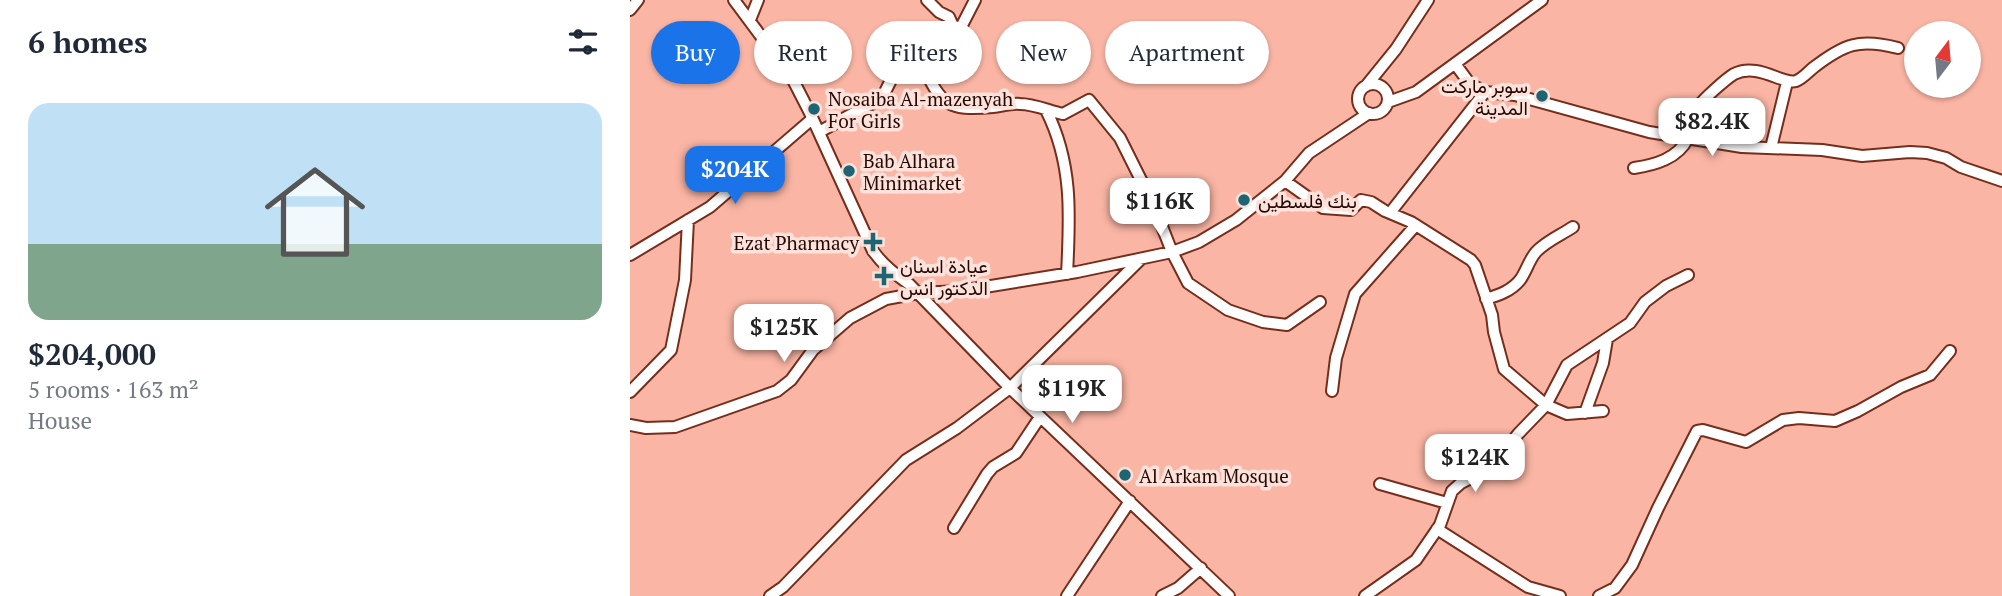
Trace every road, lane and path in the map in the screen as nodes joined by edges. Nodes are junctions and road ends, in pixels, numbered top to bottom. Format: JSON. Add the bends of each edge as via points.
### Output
{"nodes":[{"id":1,"x":638,"y":0,"type":"edge"},
{"id":2,"x":734,"y":0,"type":"edge"},
{"id":3,"x":758,"y":0,"type":"edge"},
{"id":4,"x":927,"y":0,"type":"edge"},
{"id":5,"x":975,"y":0,"type":"edge"},
{"id":6,"x":1428,"y":0,"type":"edge"},
{"id":7,"x":1542,"y":0,"type":"edge"},
{"id":8,"x":630,"y":9,"type":"edge"},
{"id":9,"x":750,"y":20,"type":"junction"},
{"id":10,"x":951,"y":21,"type":"edge"},
{"id":11,"x":964,"y":21,"type":"edge"},
{"id":12,"x":1898,"y":48,"type":"dead end"},
{"id":13,"x":1456,"y":65,"type":"junction"},
{"id":14,"x":1787,"y":82,"type":"junction"},
{"id":15,"x":889,"y":84,"type":"edge"},
{"id":16,"x":933,"y":84,"type":"edge"},
{"id":17,"x":1366,"y":86,"type":"junction"},
{"id":18,"x":1485,"y":92,"type":"junction"},
{"id":19,"x":1388,"y":102,"type":"junction"},
{"id":20,"x":1046,"y":110,"type":"junction"},
{"id":21,"x":1369,"y":113,"type":"junction"},
{"id":22,"x":812,"y":119,"type":"junction"},
{"id":23,"x":819,"y":132,"type":"junction"},
{"id":24,"x":1688,"y":138,"type":"junction"},
{"id":25,"x":1771,"y":148,"type":"junction"},
{"id":26,"x":1634,"y":168,"type":"dead end"},
{"id":27,"x":1285,"y":181,"type":"junction"},
{"id":28,"x":2002,"y":181,"type":"edge"},
{"id":29,"x":1390,"y":213,"type":"junction"},
{"id":30,"x":688,"y":220,"type":"junction"},
{"id":31,"x":1416,"y":225,"type":"junction"},
{"id":32,"x":1573,"y":227,"type":"dead end"},
{"id":33,"x":1172,"y":252,"type":"junction"},
{"id":34,"x":630,"y":255,"type":"edge"},
{"id":35,"x":1141,"y":259,"type":"junction"},
{"id":36,"x":1067,"y":274,"type":"junction"},
{"id":37,"x":1688,"y":275,"type":"dead end"},
{"id":38,"x":919,"y":293,"type":"junction"},
{"id":39,"x":1486,"y":299,"type":"junction"},
{"id":40,"x":1320,"y":302,"type":"dead end"},
{"id":41,"x":1607,"y":339,"type":"junction"},
{"id":42,"x":1950,"y":351,"type":"dead end"},
{"id":43,"x":1010,"y":388,"type":"junction"},
{"id":44,"x":1332,"y":391,"type":"dead end"},
{"id":45,"x":630,"y":392,"type":"edge"},
{"id":46,"x":1546,"y":405,"type":"junction"},
{"id":47,"x":1604,"y":411,"type":"dead end"},
{"id":48,"x":1584,"y":412,"type":"junction"},
{"id":49,"x":1040,"y":417,"type":"junction"},
{"id":50,"x":630,"y":425,"type":"edge"},
{"id":51,"x":1380,"y":484,"type":"dead end"},
{"id":52,"x":1130,"y":501,"type":"junction"},
{"id":53,"x":1447,"y":503,"type":"junction"},
{"id":54,"x":954,"y":528,"type":"dead end"},
{"id":55,"x":1437,"y":529,"type":"junction"},
{"id":56,"x":1201,"y":568,"type":"junction"},
{"id":57,"x":1073,"y":594,"type":"edge"},
{"id":58,"x":770,"y":596,"type":"edge"},
{"id":59,"x":1162,"y":596,"type":"edge"},
{"id":60,"x":1229,"y":596,"type":"edge"},
{"id":61,"x":1365,"y":596,"type":"edge"},
{"id":62,"x":1560,"y":596,"type":"edge"},
{"id":63,"x":1599,"y":596,"type":"edge"}],
"edges":[{"from":1,"to":8,"type":"street"},
{"from":2,"to":9,"type":"street"},
{"from":3,"to":9,"type":"street"},
{"from":4,"to":10,"type":"street"},
{"from":5,"to":11,"type":"street"},
{"from":6,"to":17,"type":"street"},
{"from":7,"to":13,"type":"street"},
{"from":9,"to":22,"type":"street","via":[[792,78]]},
{"from":12,"to":14,"type":"street","via":[[1879,43],[1849,45],[1797,81]]},
{"from":13,"to":18,"type":"street","via":[[1470,84]]},
{"from":13,"to":19,"type":"street","via":[[1416,92]]},
{"from":14,"to":24,"type":"street","via":[[1766,72],[1734,74],[1696,108]]},
{"from":14,"to":25,"type":"street"},
{"from":15,"to":23,"type":"street","via":[[882,98]]},
{"from":16,"to":20,"type":"street","via":[[954,107],[1021,104]]},
{"from":17,"to":19,"type":"street","via":[[1384,88]]},
{"from":17,"to":21,"type":"street","via":[[1359,93],[1359,103]]},
{"from":18,"to":24,"type":"street","via":[[1515,95],[1649,132]]},
{"from":18,"to":29,"type":"street"},
{"from":19,"to":21,"type":"street","via":[[1383,110]]},
{"from":20,"to":33,"type":"street","via":[[1063,114],[1088,100],[1120,138]]},
{"from":20,"to":36,"type":"street","via":[[1068,179]]},
{"from":21,"to":27,"type":"street","via":[[1309,153]]},
{"from":22,"to":23,"type":"street"},
{"from":22,"to":30,"type":"street","via":[[710,207]]},
{"from":23,"to":38,"type":"street","via":[[873,251]]},
{"from":24,"to":25,"type":"street"},
{"from":24,"to":26,"type":"street","via":[[1662,162]]},
{"from":25,"to":28,"type":"street","via":[[1862,156],[1927,153]]},
{"from":27,"to":29,"type":"street","via":[[1323,208],[1351,210],[1366,200]]},
{"from":27,"to":33,"type":"street","via":[[1219,232]]},
{"from":29,"to":31,"type":"street"},
{"from":30,"to":34,"type":"street"},
{"from":30,"to":45,"type":"street","via":[[684,280],[671,350]]},
{"from":31,"to":39,"type":"street","via":[[1471,260]]},
{"from":31,"to":44,"type":"street","via":[[1355,294],[1336,358]]},
{"from":32,"to":39,"type":"street","via":[[1537,251],[1520,281]]},
{"from":33,"to":35,"type":"street"},
{"from":33,"to":40,"type":"street","via":[[1188,282],[1228,310],[1263,322],[1287,325]]},
{"from":35,"to":36,"type":"street"},
{"from":35,"to":43,"type":"street"},
{"from":36,"to":38,"type":"street"},
{"from":37,"to":41,"type":"street","via":[[1645,302],[1630,323]]},
{"from":38,"to":43,"type":"street"},
{"from":38,"to":50,"type":"street","via":[[886,299],[849,318],[777,391],[675,427]]},
{"from":39,"to":46,"type":"street","via":[[1504,369]]},
{"from":41,"to":46,"type":"street","via":[[1567,365]]},
{"from":41,"to":48,"type":"street"},
{"from":42,"to":63,"type":"street","via":[[1930,374],[1835,421],[1783,420],[1745,442],[1697,431],[1632,565],[1615,588]]},
{"from":43,"to":49,"type":"street"},
{"from":43,"to":58,"type":"street","via":[[906,460]]},
{"from":46,"to":48,"type":"street","via":[[1567,414]]},
{"from":46,"to":53,"type":"street","via":[[1498,460],[1456,486]]},
{"from":47,"to":48,"type":"street"},
{"from":49,"to":52,"type":"street"},
{"from":49,"to":54,"type":"street","via":[[1016,453],[987,474]]},
{"from":51,"to":53,"type":"street"},
{"from":52,"to":56,"type":"street"},
{"from":52,"to":57,"type":"street"},
{"from":53,"to":55,"type":"street"},
{"from":55,"to":61,"type":"street","via":[[1416,560]]},
{"from":55,"to":62,"type":"street","via":[[1528,587]]},
{"from":56,"to":59,"type":"street"},
{"from":56,"to":60,"type":"street"}]}
